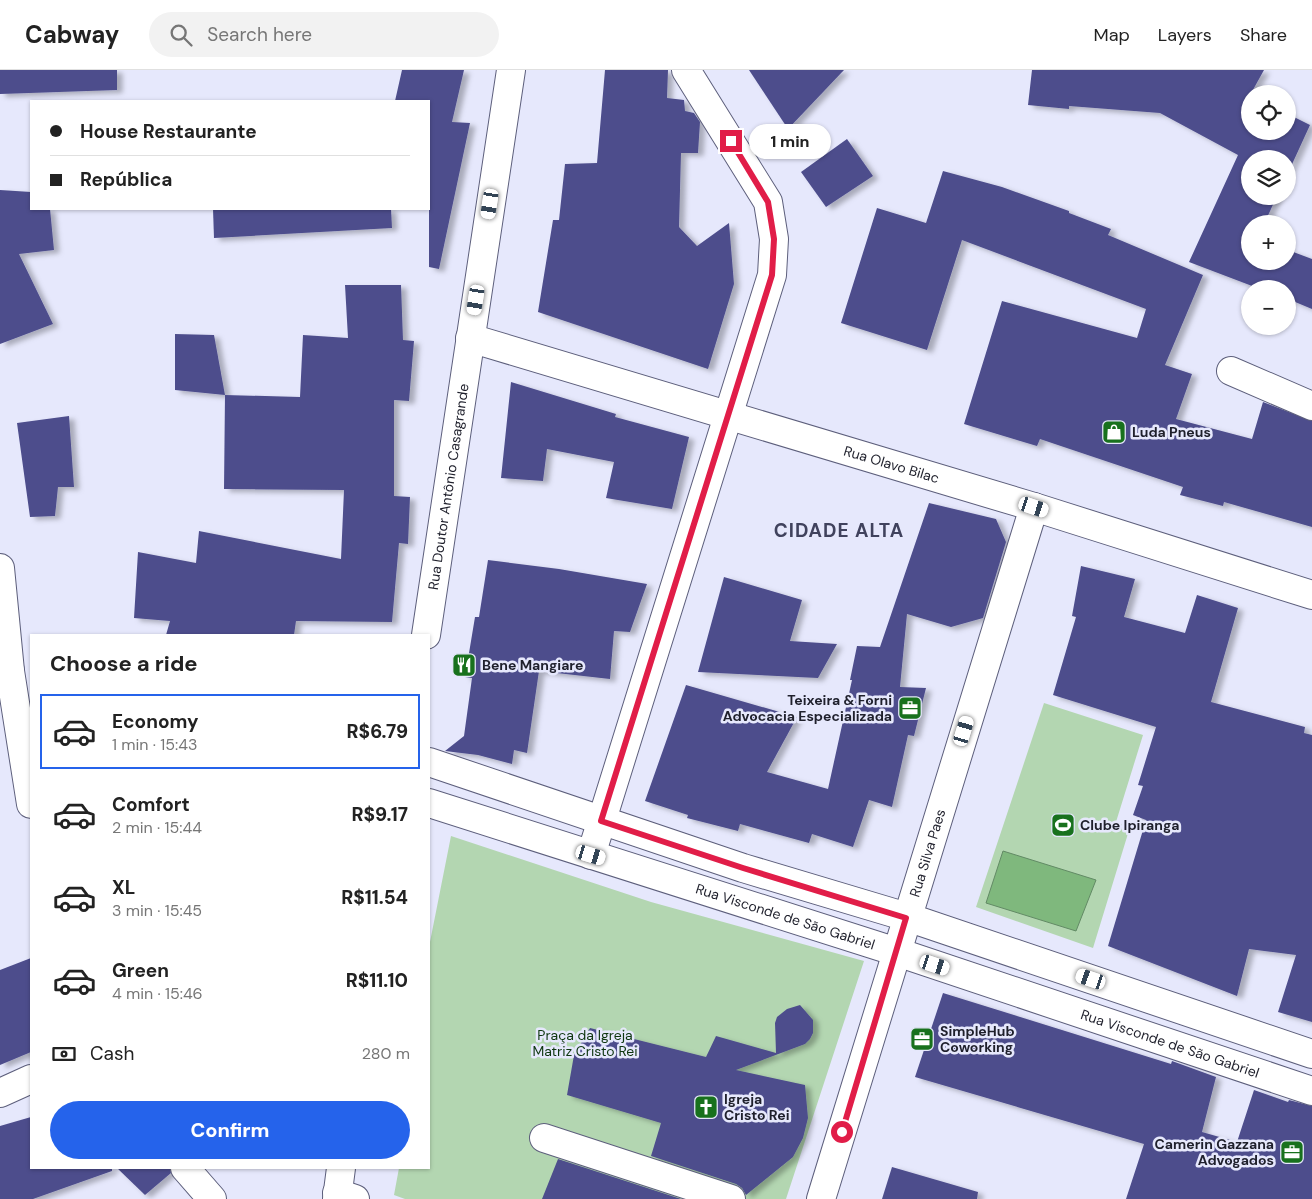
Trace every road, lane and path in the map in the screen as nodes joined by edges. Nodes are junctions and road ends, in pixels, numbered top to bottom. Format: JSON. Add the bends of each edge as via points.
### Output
{"nodes":[{"id":1,"x":511,"y":70,"type":"edge"},
{"id":2,"x":686,"y":70,"type":"edge"},
{"id":3,"x":470,"y":338,"type":"junction"},
{"id":4,"x":1231,"y":371,"type":"dead end"},
{"id":5,"x":1312,"y":406,"type":"edge"},
{"id":6,"x":727,"y":414,"type":"junction"},
{"id":7,"x":1034,"y":507,"type":"junction"},
{"id":8,"x":0,"y":568,"type":"edge"},
{"id":9,"x":1312,"y":596,"type":"edge"},
{"id":10,"x":426,"y":634,"type":"edge"},
{"id":11,"x":13,"y":635,"type":"edge"},
{"id":12,"x":14,"y":672,"type":"edge"},
{"id":13,"x":430,"y":762,"type":"edge"},
{"id":14,"x":30,"y":796,"type":"edge"},
{"id":15,"x":430,"y":803,"type":"edge"},
{"id":16,"x":601,"y":821,"type":"junction"},
{"id":17,"x":591,"y":855,"type":"junction"},
{"id":18,"x":743,"y":868,"type":"junction"},
{"id":19,"x":729,"y":900,"type":"junction"},
{"id":20,"x":906,"y":918,"type":"junction"},
{"id":21,"x":897,"y":952,"type":"junction"},
{"id":22,"x":1312,"y":1054,"type":"edge"},
{"id":23,"x":30,"y":1079,"type":"edge"},
{"id":24,"x":1312,"y":1091,"type":"edge"},
{"id":25,"x":0,"y":1093,"type":"edge"},
{"id":26,"x":544,"y":1138,"type":"dead end"},
{"id":27,"x":186,"y":1169,"type":"edge"},
{"id":28,"x":212,"y":1199,"type":"edge"},
{"id":29,"x":731,"y":1199,"type":"edge"},
{"id":30,"x":821,"y":1199,"type":"edge"}],
"edges":[{"from":1,"to":3,"type":"street","name":"Rua Doutor Antônio Casagrande"},
{"from":2,"to":6,"type":"street","via":[[768,202],[774,239],[772,275]]},
{"from":3,"to":6,"type":"street","name":"Rua Olavo Bilac"},
{"from":3,"to":10,"type":"street","name":"Rua Doutor Antônio Casagrande"},
{"from":4,"to":5,"type":"street"},
{"from":6,"to":7,"type":"street","name":"Rua Olavo Bilac"},
{"from":6,"to":16,"type":"street"},
{"from":7,"to":9,"type":"street","name":"Rua Olavo Bilac"},
{"from":7,"to":20,"type":"street","name":"Rua Silva Paes"},
{"from":8,"to":11,"type":"street"},
{"from":11,"to":12,"type":"street"},
{"from":12,"to":14,"type":"street"},
{"from":13,"to":16,"type":"street"},
{"from":15,"to":17,"type":"street","name":"Rua Visconde de São Gabriel"},
{"from":16,"to":17,"type":"street"},
{"from":16,"to":18,"type":"street"},
{"from":17,"to":19,"type":"street","name":"Rua Visconde de São Gabriel"},
{"from":18,"to":19,"type":"street"},
{"from":18,"to":20,"type":"street"},
{"from":19,"to":21,"type":"street","name":"Rua Visconde de São Gabriel"},
{"from":20,"to":21,"type":"street","name":"Rua Silva Paes"},
{"from":20,"to":22,"type":"street"},
{"from":21,"to":24,"type":"street","name":"Rua Visconde de São Gabriel"},
{"from":21,"to":30,"type":"street","name":"Rua Silva Paes"},
{"from":23,"to":25,"type":"street"},
{"from":26,"to":29,"type":"street"},
{"from":27,"to":28,"type":"street"}]}
